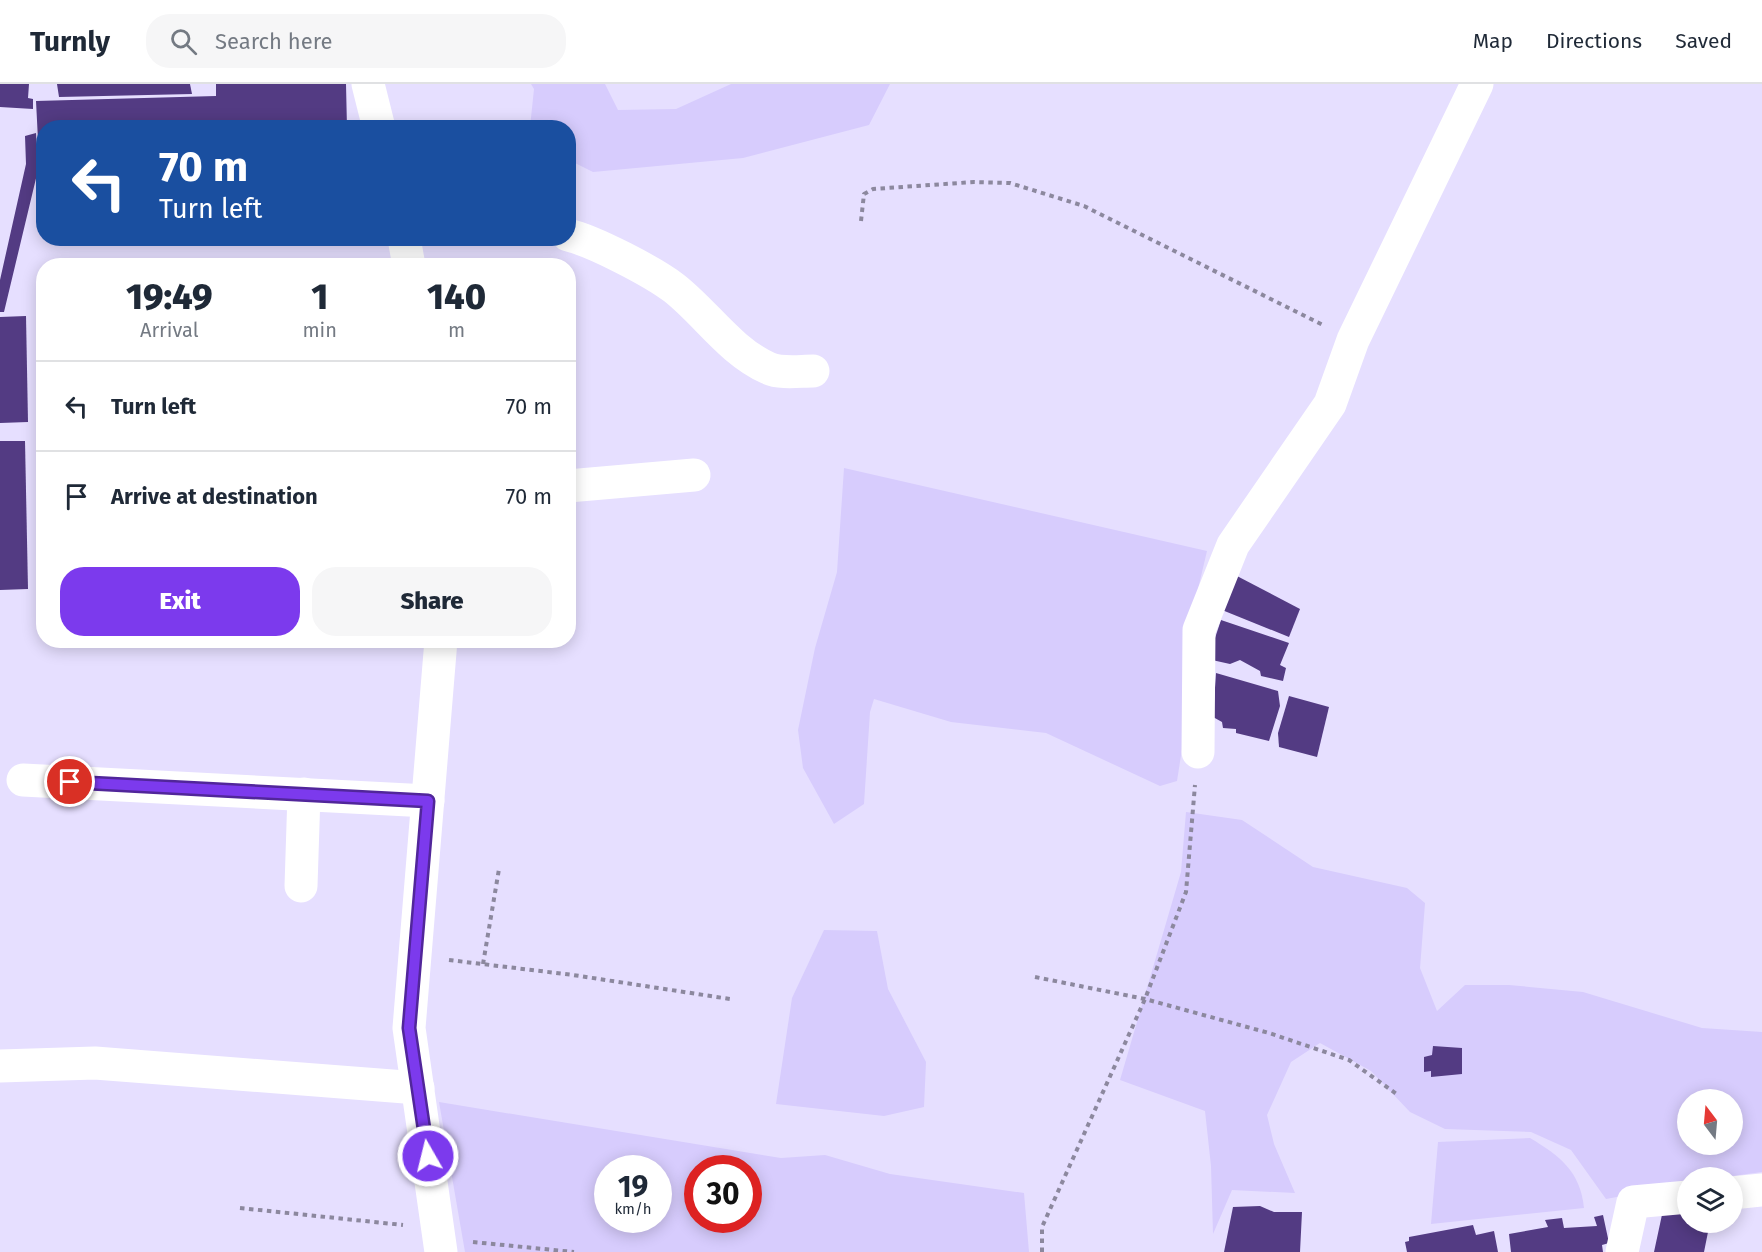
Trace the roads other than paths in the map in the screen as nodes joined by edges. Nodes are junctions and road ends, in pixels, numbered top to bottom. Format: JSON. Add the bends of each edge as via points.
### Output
{"nodes":[{"id":1,"x":368,"y":84,"type":"edge"},
{"id":2,"x":1477,"y":84,"type":"edge"},
{"id":3,"x":377,"y":120,"type":"edge"},
{"id":4,"x":576,"y":237,"type":"edge"},
{"id":5,"x":813,"y":371,"type":"dead end"},
{"id":6,"x":694,"y":475,"type":"dead end"},
{"id":7,"x":576,"y":485,"type":"edge"},
{"id":8,"x":440,"y":648,"type":"edge"},
{"id":9,"x":1198,"y":752,"type":"road end"},
{"id":10,"x":23,"y":780,"type":"dead end"},
{"id":11,"x":304,"y":794,"type":"junction"},
{"id":12,"x":428,"y":801,"type":"junction"},
{"id":13,"x":301,"y":886,"type":"dead end"},
{"id":14,"x":0,"y":1066,"type":"edge"},
{"id":15,"x":418,"y":1088,"type":"junction"},
{"id":16,"x":1762,"y":1191,"type":"edge"},
{"id":17,"x":1743,"y":1192,"type":"edge"},
{"id":18,"x":1677,"y":1198,"type":"edge"},
{"id":19,"x":440,"y":1238,"type":"edge"},
{"id":20,"x":1622,"y":1252,"type":"edge"}],
"edges":[{"from":1,"to":3,"type":"street"},
{"from":2,"to":9,"type":"street","via":[[1353,340],[1330,404],[1233,545],[1199,630]]},
{"from":4,"to":5,"type":"street","via":[[674,288],[729,341],[768,369]]},
{"from":6,"to":7,"type":"street"},
{"from":8,"to":12,"type":"street"},
{"from":10,"to":11,"type":"street"},
{"from":11,"to":12,"type":"street"},
{"from":11,"to":13,"type":"street"},
{"from":12,"to":15,"type":"street","via":[[409,1028]]},
{"from":14,"to":15,"type":"street","via":[[95,1064]]},
{"from":15,"to":19,"type":"street"},
{"from":16,"to":17,"type":"street"},
{"from":18,"to":20,"type":"street","via":[[1633,1202]]}]}
